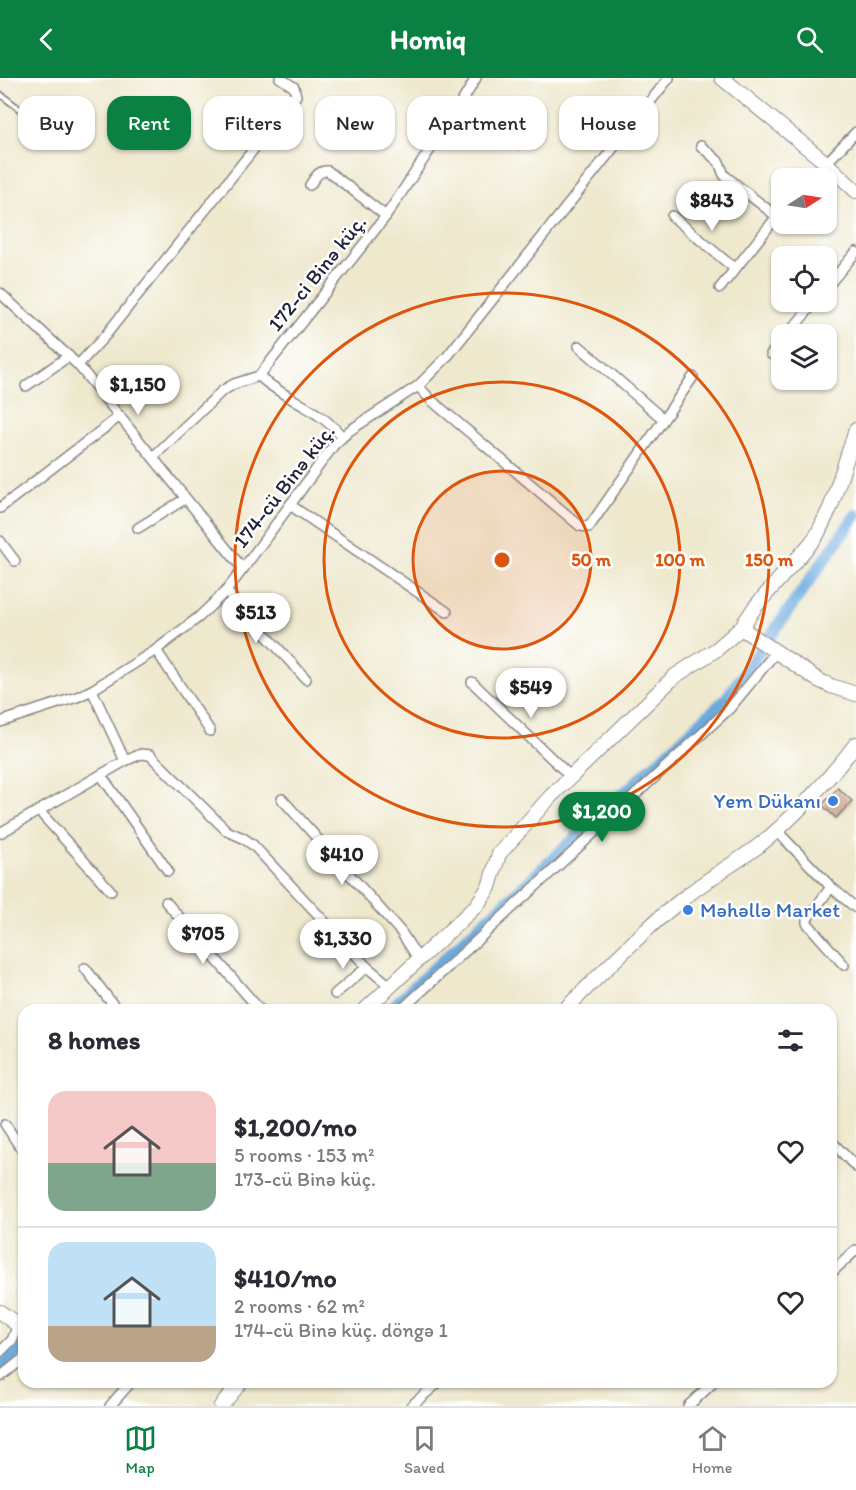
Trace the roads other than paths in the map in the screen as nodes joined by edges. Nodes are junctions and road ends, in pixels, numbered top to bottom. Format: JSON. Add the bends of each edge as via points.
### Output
{"nodes":[{"id":1,"x":280,"y":78,"type":"edge"},
{"id":2,"x":476,"y":78,"type":"edge"},
{"id":3,"x":669,"y":78,"type":"edge"},
{"id":4,"x":722,"y":78,"type":"edge"},
{"id":5,"x":0,"y":94,"type":"edge"},
{"id":6,"x":466,"y":96,"type":"edge"},
{"id":7,"x":18,"y":108,"type":"edge"},
{"id":8,"x":856,"y":132,"type":"edge"},
{"id":9,"x":701,"y":146,"type":"dead end"},
{"id":10,"x":430,"y":150,"type":"edge"},
{"id":11,"x":826,"y":164,"type":"junction"},
{"id":12,"x":822,"y":168,"type":"edge"},
{"id":13,"x":310,"y":185,"type":"dead end"},
{"id":14,"x":856,"y":191,"type":"edge"},
{"id":15,"x":771,"y":207,"type":"edge"},
{"id":16,"x":386,"y":216,"type":"junction"},
{"id":17,"x":672,"y":216,"type":"dead end"},
{"id":18,"x":771,"y":223,"type":"edge"},
{"id":19,"x":856,"y":252,"type":"edge"},
{"id":20,"x":735,"y":269,"type":"junction"},
{"id":21,"x":837,"y":275,"type":"edge"},
{"id":22,"x":720,"y":288,"type":"dead end"},
{"id":23,"x":0,"y":293,"type":"edge"},
{"id":24,"x":807,"y":312,"type":"edge"},
{"id":25,"x":796,"y":324,"type":"edge"},
{"id":26,"x":579,"y":346,"type":"dead end"},
{"id":27,"x":69,"y":356,"type":"junction"},
{"id":28,"x":78,"y":365,"type":"junction"},
{"id":29,"x":259,"y":376,"type":"junction"},
{"id":30,"x":693,"y":377,"type":"dead end"},
{"id":31,"x":26,"y":386,"type":"dead end"},
{"id":32,"x":418,"y":386,"type":"junction"},
{"id":33,"x":120,"y":416,"type":"junction"},
{"id":34,"x":663,"y":419,"type":"junction"},
{"id":35,"x":856,"y":430,"type":"edge"},
{"id":36,"x":342,"y":437,"type":"junction"},
{"id":37,"x":153,"y":457,"type":"junction"},
{"id":38,"x":185,"y":499,"type":"junction"},
{"id":39,"x":290,"y":505,"type":"junction"},
{"id":40,"x":0,"y":508,"type":"edge"},
{"id":41,"x":138,"y":528,"type":"dead end"},
{"id":42,"x":0,"y":541,"type":"edge"},
{"id":43,"x":15,"y":561,"type":"dead end"},
{"id":44,"x":243,"y":570,"type":"junction"},
{"id":45,"x":226,"y":591,"type":"junction"},
{"id":46,"x":447,"y":612,"type":"dead end"},
{"id":47,"x":741,"y":628,"type":"junction"},
{"id":48,"x":156,"y":650,"type":"junction"},
{"id":49,"x":776,"y":652,"type":"junction"},
{"id":50,"x":306,"y":678,"type":"dead end"},
{"id":51,"x":472,"y":682,"type":"dead end"},
{"id":52,"x":855,"y":689,"type":"edge"},
{"id":53,"x":92,"y":690,"type":"junction"},
{"id":54,"x":0,"y":722,"type":"edge"},
{"id":55,"x":210,"y":731,"type":"dead end"},
{"id":56,"x":856,"y":744,"type":"edge"},
{"id":57,"x":125,"y":761,"type":"junction"},
{"id":58,"x":101,"y":775,"type":"junction"},
{"id":59,"x":570,"y":776,"type":"junction"},
{"id":60,"x":282,"y":799,"type":"dead end"},
{"id":61,"x":39,"y":811,"type":"junction"},
{"id":62,"x":776,"y":830,"type":"junction"},
{"id":63,"x":0,"y":833,"type":"edge"},
{"id":64,"x":168,"y":871,"type":"dead end"},
{"id":65,"x":831,"y":887,"type":"junction"},
{"id":66,"x":111,"y":891,"type":"dead end"},
{"id":67,"x":166,"y":902,"type":"dead end"},
{"id":68,"x":856,"y":908,"type":"edge"},
{"id":69,"x":419,"y":960,"type":"junction"},
{"id":70,"x":844,"y":965,"type":"dead end"},
{"id":71,"x":86,"y":968,"type":"dead end"},
{"id":72,"x":367,"y":968,"type":"junction"},
{"id":73,"x":390,"y":986,"type":"junction"},
{"id":74,"x":336,"y":994,"type":"dead end"},
{"id":75,"x":113,"y":1004,"type":"edge"},
{"id":76,"x":255,"y":1004,"type":"edge"},
{"id":77,"x":371,"y":1004,"type":"edge"},
{"id":78,"x":408,"y":1004,"type":"edge"},
{"id":79,"x":570,"y":1004,"type":"edge"},
{"id":80,"x":5,"y":1124,"type":"dead end"},
{"id":81,"x":18,"y":1144,"type":"edge"},
{"id":82,"x":837,"y":1147,"type":"edge"},
{"id":83,"x":856,"y":1167,"type":"edge"},
{"id":84,"x":856,"y":1250,"type":"edge"},
{"id":85,"x":837,"y":1267,"type":"edge"},
{"id":86,"x":0,"y":1312,"type":"edge"},
{"id":87,"x":18,"y":1324,"type":"edge"},
{"id":88,"x":18,"y":1332,"type":"edge"},
{"id":89,"x":0,"y":1352,"type":"edge"},
{"id":90,"x":18,"y":1363,"type":"edge"},
{"id":91,"x":0,"y":1377,"type":"edge"},
{"id":92,"x":126,"y":1388,"type":"edge"},
{"id":93,"x":236,"y":1388,"type":"edge"},
{"id":94,"x":432,"y":1388,"type":"edge"},
{"id":95,"x":708,"y":1388,"type":"edge"},
{"id":96,"x":414,"y":1405,"type":"edge"},
{"id":97,"x":110,"y":1406,"type":"edge"},
{"id":98,"x":221,"y":1406,"type":"edge"},
{"id":99,"x":688,"y":1406,"type":"edge"}],
"edges":[{"from":1,"to":28,"type":"street","via":[[294,87],[296,96]]},
{"from":2,"to":6,"type":"street","name":"172-ci Binə küç."},
{"from":3,"to":32,"type":"street","name":"174-cü Binə küç.","via":[[482,315]]},
{"from":4,"to":11,"type":"street"},
{"from":5,"to":7,"type":"lane"},
{"from":8,"to":11,"type":"street"},
{"from":9,"to":15,"type":"street","via":[[719,162],[724,175]]},
{"from":10,"to":16,"type":"street","name":"172-ci Binə küç."},
{"from":11,"to":12,"type":"street"},
{"from":11,"to":14,"type":"street"},
{"from":13,"to":16,"type":"street","via":[[318,173],[328,171]]},
{"from":16,"to":29,"type":"street","name":"172-ci Binə küç."},
{"from":17,"to":20,"type":"street"},
{"from":18,"to":20,"type":"street"},
{"from":19,"to":21,"type":"street"},
{"from":20,"to":22,"type":"street"},
{"from":23,"to":27,"type":"street"},
{"from":24,"to":25,"type":"street"},
{"from":26,"to":34,"type":"street"},
{"from":27,"to":28,"type":"street"},
{"from":27,"to":31,"type":"street"},
{"from":28,"to":33,"type":"street"},
{"from":29,"to":36,"type":"street"},
{"from":29,"to":37,"type":"street","via":[[222,391]]},
{"from":30,"to":34,"type":"street"},
{"from":32,"to":34,"type":"street","via":[[580,526],[590,527]]},
{"from":32,"to":36,"type":"street","name":"174-cü Binə küç."},
{"from":33,"to":37,"type":"street"},
{"from":33,"to":40,"type":"street"},
{"from":35,"to":47,"type":"street","via":[[831,506],[817,535]]},
{"from":36,"to":39,"type":"street","name":"174-cü Binə küç."},
{"from":37,"to":38,"type":"street"},
{"from":38,"to":41,"type":"street"},
{"from":38,"to":44,"type":"street"},
{"from":39,"to":44,"type":"street","name":"174-cü Binə küç."},
{"from":39,"to":46,"type":"street"},
{"from":42,"to":43,"type":"street"},
{"from":44,"to":45,"type":"street","name":"174-cü Binə küç."},
{"from":45,"to":48,"type":"street","name":"174-cü Binə küç.","via":[[200,617]]},
{"from":45,"to":50,"type":"street"},
{"from":47,"to":49,"type":"street"},
{"from":47,"to":59,"type":"street","via":[[675,676]]},
{"from":48,"to":53,"type":"street","name":"174-cü Binə küç."},
{"from":48,"to":55,"type":"street"},
{"from":49,"to":52,"type":"street","via":[[818,680]]},
{"from":49,"to":78,"type":"street","via":[[730,708]]},
{"from":51,"to":59,"type":"street"},
{"from":53,"to":54,"type":"street","name":"174-cü Binə küç."},
{"from":53,"to":57,"type":"street"},
{"from":56,"to":62,"type":"street"},
{"from":57,"to":58,"type":"street"},
{"from":57,"to":72,"type":"street","via":[[141,754],[150,755],[227,831],[253,845]]},
{"from":58,"to":61,"type":"street"},
{"from":58,"to":64,"type":"street"},
{"from":59,"to":69,"type":"street","via":[[499,854],[484,897]]},
{"from":60,"to":69,"type":"street","via":[[401,932]]},
{"from":61,"to":63,"type":"street"},
{"from":61,"to":66,"type":"street"},
{"from":62,"to":65,"type":"street"},
{"from":62,"to":79,"type":"street","via":[[658,920]]},
{"from":65,"to":68,"type":"street"},
{"from":65,"to":70,"type":"street","via":[[807,923]]},
{"from":67,"to":76,"type":"street"},
{"from":69,"to":73,"type":"street"},
{"from":71,"to":75,"type":"street"},
{"from":72,"to":73,"type":"street"},
{"from":72,"to":74,"type":"street"},
{"from":73,"to":77,"type":"street"},
{"from":80,"to":81,"type":"street"},
{"from":82,"to":83,"type":"street"},
{"from":84,"to":85,"type":"street"},
{"from":86,"to":87,"type":"street"},
{"from":88,"to":89,"type":"street"},
{"from":90,"to":91,"type":"street"},
{"from":92,"to":97,"type":"street"},
{"from":93,"to":98,"type":"street"},
{"from":94,"to":96,"type":"street"},
{"from":95,"to":99,"type":"street"}]}
